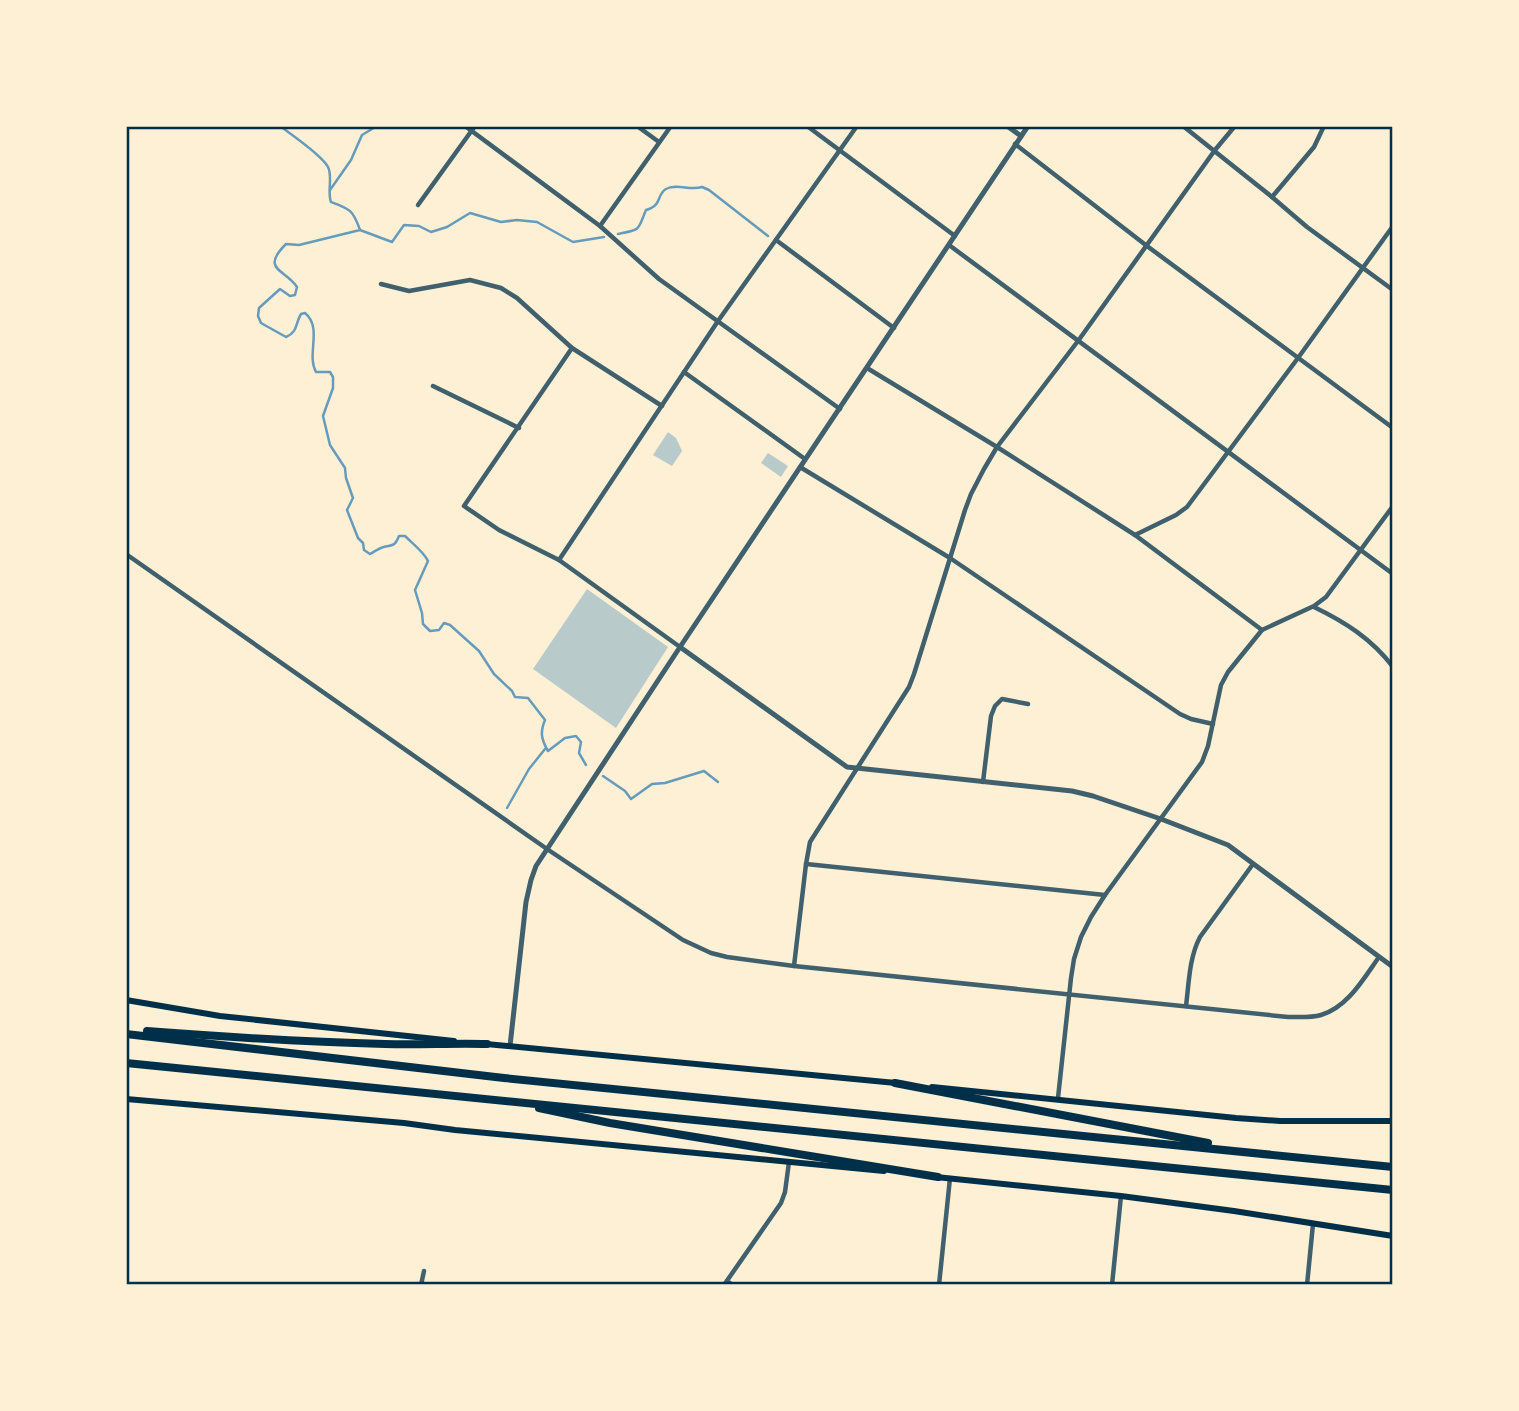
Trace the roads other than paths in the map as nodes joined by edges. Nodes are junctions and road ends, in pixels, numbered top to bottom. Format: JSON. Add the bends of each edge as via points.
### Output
{"nodes":[{"id":1,"x":465,"y":126,"type":"edge"},
{"id":2,"x":637,"y":126,"type":"edge"},
{"id":3,"x":671,"y":126,"type":"edge"},
{"id":4,"x":807,"y":126,"type":"edge"},
{"id":5,"x":857,"y":126,"type":"edge"},
{"id":6,"x":1007,"y":126,"type":"edge"},
{"id":7,"x":1028,"y":126,"type":"edge"},
{"id":8,"x":1183,"y":126,"type":"edge"},
{"id":9,"x":1235,"y":126,"type":"edge"},
{"id":10,"x":1324,"y":126,"type":"edge"},
{"id":11,"x":474,"y":128,"type":"edge"},
{"id":12,"x":1021,"y":136,"type":"junction"},
{"id":13,"x":659,"y":142,"type":"junction"},
{"id":14,"x":1015,"y":144,"type":"junction"},
{"id":15,"x":839,"y":150,"type":"junction"},
{"id":16,"x":1215,"y":150,"type":"junction"},
{"id":17,"x":1272,"y":197,"type":"junction"},
{"id":18,"x":418,"y":205,"type":"dead end"},
{"id":19,"x":600,"y":226,"type":"junction"},
{"id":20,"x":1393,"y":226,"type":"edge"},
{"id":21,"x":955,"y":236,"type":"junction"},
{"id":22,"x":776,"y":240,"type":"junction"},
{"id":23,"x":949,"y":245,"type":"junction"},
{"id":24,"x":1147,"y":246,"type":"junction"},
{"id":25,"x":1363,"y":269,"type":"junction"},
{"id":26,"x":381,"y":284,"type":"dead end"},
{"id":27,"x":1393,"y":290,"type":"edge"},
{"id":28,"x":718,"y":321,"type":"junction"},
{"id":29,"x":894,"y":328,"type":"junction"},
{"id":30,"x":1078,"y":341,"type":"junction"},
{"id":31,"x":572,"y":348,"type":"junction"},
{"id":32,"x":1298,"y":358,"type":"junction"},
{"id":33,"x":867,"y":368,"type":"junction"},
{"id":34,"x":684,"y":372,"type":"junction"},
{"id":35,"x":433,"y":386,"type":"dead end"},
{"id":36,"x":662,"y":405,"type":"junction"},
{"id":37,"x":840,"y":409,"type":"junction"},
{"id":38,"x":519,"y":428,"type":"junction"},
{"id":39,"x":1393,"y":428,"type":"edge"},
{"id":40,"x":997,"y":447,"type":"junction"},
{"id":41,"x":1228,"y":452,"type":"junction"},
{"id":42,"x":805,"y":459,"type":"junction"},
{"id":43,"x":800,"y":467,"type":"junction"},
{"id":44,"x":1393,"y":506,"type":"edge"},
{"id":45,"x":1135,"y":535,"type":"junction"},
{"id":46,"x":1360,"y":551,"type":"junction"},
{"id":47,"x":126,"y":554,"type":"edge"},
{"id":48,"x":950,"y":558,"type":"junction"},
{"id":49,"x":559,"y":560,"type":"junction"},
{"id":50,"x":1393,"y":574,"type":"edge"},
{"id":51,"x":1314,"y":606,"type":"junction"},
{"id":52,"x":1262,"y":630,"type":"junction"},
{"id":53,"x":680,"y":647,"type":"junction"},
{"id":54,"x":1393,"y":667,"type":"edge"},
{"id":55,"x":1028,"y":704,"type":"dead end"},
{"id":56,"x":1213,"y":724,"type":"junction"},
{"id":57,"x":857,"y":768,"type":"junction"},
{"id":58,"x":983,"y":782,"type":"junction"},
{"id":59,"x":1161,"y":820,"type":"junction"},
{"id":60,"x":547,"y":849,"type":"junction"},
{"id":61,"x":806,"y":864,"type":"junction"},
{"id":62,"x":1253,"y":864,"type":"junction"},
{"id":63,"x":1105,"y":895,"type":"junction"},
{"id":64,"x":1380,"y":957,"type":"junction"},
{"id":65,"x":794,"y":967,"type":"junction"},
{"id":66,"x":1393,"y":967,"type":"edge"},
{"id":67,"x":1069,"y":994,"type":"junction"},
{"id":68,"x":126,"y":1000,"type":"edge"},
{"id":69,"x":1186,"y":1006,"type":"junction"},
{"id":70,"x":126,"y":1032,"type":"edge"},
{"id":71,"x":487,"y":1044,"type":"junction"},
{"id":72,"x":510,"y":1046,"type":"junction"},
{"id":73,"x":126,"y":1063,"type":"edge"},
{"id":74,"x":895,"y":1083,"type":"junction"},
{"id":75,"x":1058,"y":1098,"type":"junction"},
{"id":76,"x":126,"y":1099,"type":"edge"},
{"id":77,"x":495,"y":1100,"type":"junction"},
{"id":78,"x":1393,"y":1121,"type":"edge"},
{"id":79,"x":1259,"y":1153,"type":"junction"},
{"id":80,"x":789,"y":1162,"type":"junction"},
{"id":81,"x":1393,"y":1167,"type":"edge"},
{"id":82,"x":938,"y":1177,"type":"junction"},
{"id":83,"x":950,"y":1178,"type":"junction"},
{"id":84,"x":1393,"y":1190,"type":"edge"},
{"id":85,"x":1121,"y":1196,"type":"junction"},
{"id":86,"x":1313,"y":1224,"type":"junction"},
{"id":87,"x":1393,"y":1236,"type":"edge"},
{"id":88,"x":424,"y":1271,"type":"dead end"},
{"id":89,"x":726,"y":1283,"type":"edge"},
{"id":90,"x":421,"y":1285,"type":"edge"},
{"id":91,"x":733,"y":1285,"type":"edge"},
{"id":92,"x":939,"y":1285,"type":"edge"},
{"id":93,"x":1112,"y":1285,"type":"edge"},
{"id":94,"x":1307,"y":1285,"type":"edge"}],
"edges":[{"from":1,"to":11,"type":"street"},
{"from":2,"to":13,"type":"street"},
{"from":3,"to":13,"type":"street"},
{"from":4,"to":15,"type":"street"},
{"from":5,"to":15,"type":"street"},
{"from":6,"to":12,"type":"street"},
{"from":7,"to":12,"type":"street"},
{"from":8,"to":16,"type":"street"},
{"from":9,"to":16,"type":"street"},
{"from":10,"to":17,"type":"street","via":[[1314,147]]},
{"from":11,"to":18,"type":"street"},
{"from":11,"to":19,"type":"street"},
{"from":12,"to":14,"type":"street"},
{"from":13,"to":19,"type":"street"},
{"from":14,"to":21,"type":"street"},
{"from":14,"to":24,"type":"street"},
{"from":15,"to":21,"type":"street"},
{"from":15,"to":22,"type":"street"},
{"from":16,"to":17,"type":"street"},
{"from":16,"to":24,"type":"street"},
{"from":17,"to":25,"type":"street"},
{"from":19,"to":28,"type":"street","via":[[659,279]]},
{"from":20,"to":25,"type":"street"},
{"from":21,"to":23,"type":"street"},
{"from":22,"to":28,"type":"street"},
{"from":22,"to":29,"type":"street"},
{"from":23,"to":29,"type":"street"},
{"from":23,"to":30,"type":"street"},
{"from":24,"to":30,"type":"street"},
{"from":24,"to":32,"type":"street"},
{"from":25,"to":27,"type":"street"},
{"from":25,"to":32,"type":"street"},
{"from":26,"to":31,"type":"street","via":[[409,290],[484,282],[516,298]]},
{"from":28,"to":34,"type":"street"},
{"from":28,"to":37,"type":"street"},
{"from":29,"to":33,"type":"street"},
{"from":30,"to":40,"type":"street"},
{"from":30,"to":41,"type":"street"},
{"from":31,"to":36,"type":"street"},
{"from":31,"to":38,"type":"street"},
{"from":32,"to":39,"type":"street"},
{"from":32,"to":41,"type":"street"},
{"from":33,"to":37,"type":"street"},
{"from":33,"to":40,"type":"street"},
{"from":34,"to":36,"type":"street"},
{"from":34,"to":42,"type":"street"},
{"from":35,"to":38,"type":"street"},
{"from":36,"to":49,"type":"street"},
{"from":37,"to":42,"type":"street"},
{"from":38,"to":49,"type":"street","via":[[464,506],[499,530]]},
{"from":40,"to":45,"type":"street"},
{"from":40,"to":48,"type":"street","via":[[971,494]]},
{"from":41,"to":45,"type":"street","via":[[1187,508]]},
{"from":41,"to":46,"type":"street"},
{"from":42,"to":43,"type":"street"},
{"from":43,"to":48,"type":"street"},
{"from":43,"to":53,"type":"street"},
{"from":44,"to":46,"type":"street"},
{"from":45,"to":52,"type":"street"},
{"from":46,"to":50,"type":"street"},
{"from":46,"to":51,"type":"street"},
{"from":47,"to":60,"type":"street"},
{"from":48,"to":56,"type":"street","via":[[1181,714]]},
{"from":48,"to":57,"type":"street","via":[[909,687]]},
{"from":49,"to":53,"type":"street"},
{"from":51,"to":52,"type":"street"},
{"from":51,"to":54,"type":"street","via":[[1347,623]]},
{"from":52,"to":56,"type":"street","via":[[1227,672]]},
{"from":53,"to":57,"type":"street","via":[[847,767]]},
{"from":53,"to":60,"type":"street"},
{"from":55,"to":58,"type":"street","via":[[1002,699],[995,706]]},
{"from":56,"to":59,"type":"street","via":[[1202,762]]},
{"from":57,"to":58,"type":"street"},
{"from":57,"to":61,"type":"street","via":[[810,842]]},
{"from":58,"to":59,"type":"street","via":[[1082,793]]},
{"from":59,"to":62,"type":"street","via":[[1227,845]]},
{"from":59,"to":63,"type":"street"},
{"from":60,"to":65,"type":"street","via":[[698,947],[727,957]]},
{"from":60,"to":72,"type":"street","via":[[528,893]]},
{"from":61,"to":63,"type":"street"},
{"from":61,"to":65,"type":"street"},
{"from":62,"to":64,"type":"street"},
{"from":62,"to":69,"type":"street","via":[[1195,946]]},
{"from":63,"to":67,"type":"street","via":[[1081,937]]},
{"from":64,"to":66,"type":"street"},
{"from":64,"to":69,"type":"street","via":[[1349,998],[1322,1015],[1288,1017]]},
{"from":65,"to":67,"type":"street"},
{"from":67,"to":69,"type":"street"},
{"from":67,"to":75,"type":"street"},
{"from":68,"to":71,"type":"main road","via":[[220,1016]]},
{"from":70,"to":71,"type":"highway"},
{"from":70,"to":79,"type":"highway","via":[[504,1078]]},
{"from":71,"to":72,"type":"main road"},
{"from":72,"to":74,"type":"main road"},
{"from":73,"to":77,"type":"highway"},
{"from":74,"to":75,"type":"main road"},
{"from":74,"to":79,"type":"highway"},
{"from":75,"to":78,"type":"main road","via":[[1280,1121]]},
{"from":76,"to":80,"type":"main road"},
{"from":77,"to":82,"type":"highway"},
{"from":77,"to":84,"type":"highway"},
{"from":79,"to":81,"type":"highway"},
{"from":80,"to":82,"type":"main road"},
{"from":80,"to":89,"type":"street","via":[[781,1203]]},
{"from":82,"to":83,"type":"main road"},
{"from":83,"to":85,"type":"main road"},
{"from":83,"to":92,"type":"street"},
{"from":85,"to":86,"type":"main road"},
{"from":85,"to":93,"type":"street"},
{"from":86,"to":87,"type":"main road"},
{"from":86,"to":94,"type":"street"},
{"from":88,"to":90,"type":"street"},
{"from":89,"to":91,"type":"street"}]}
